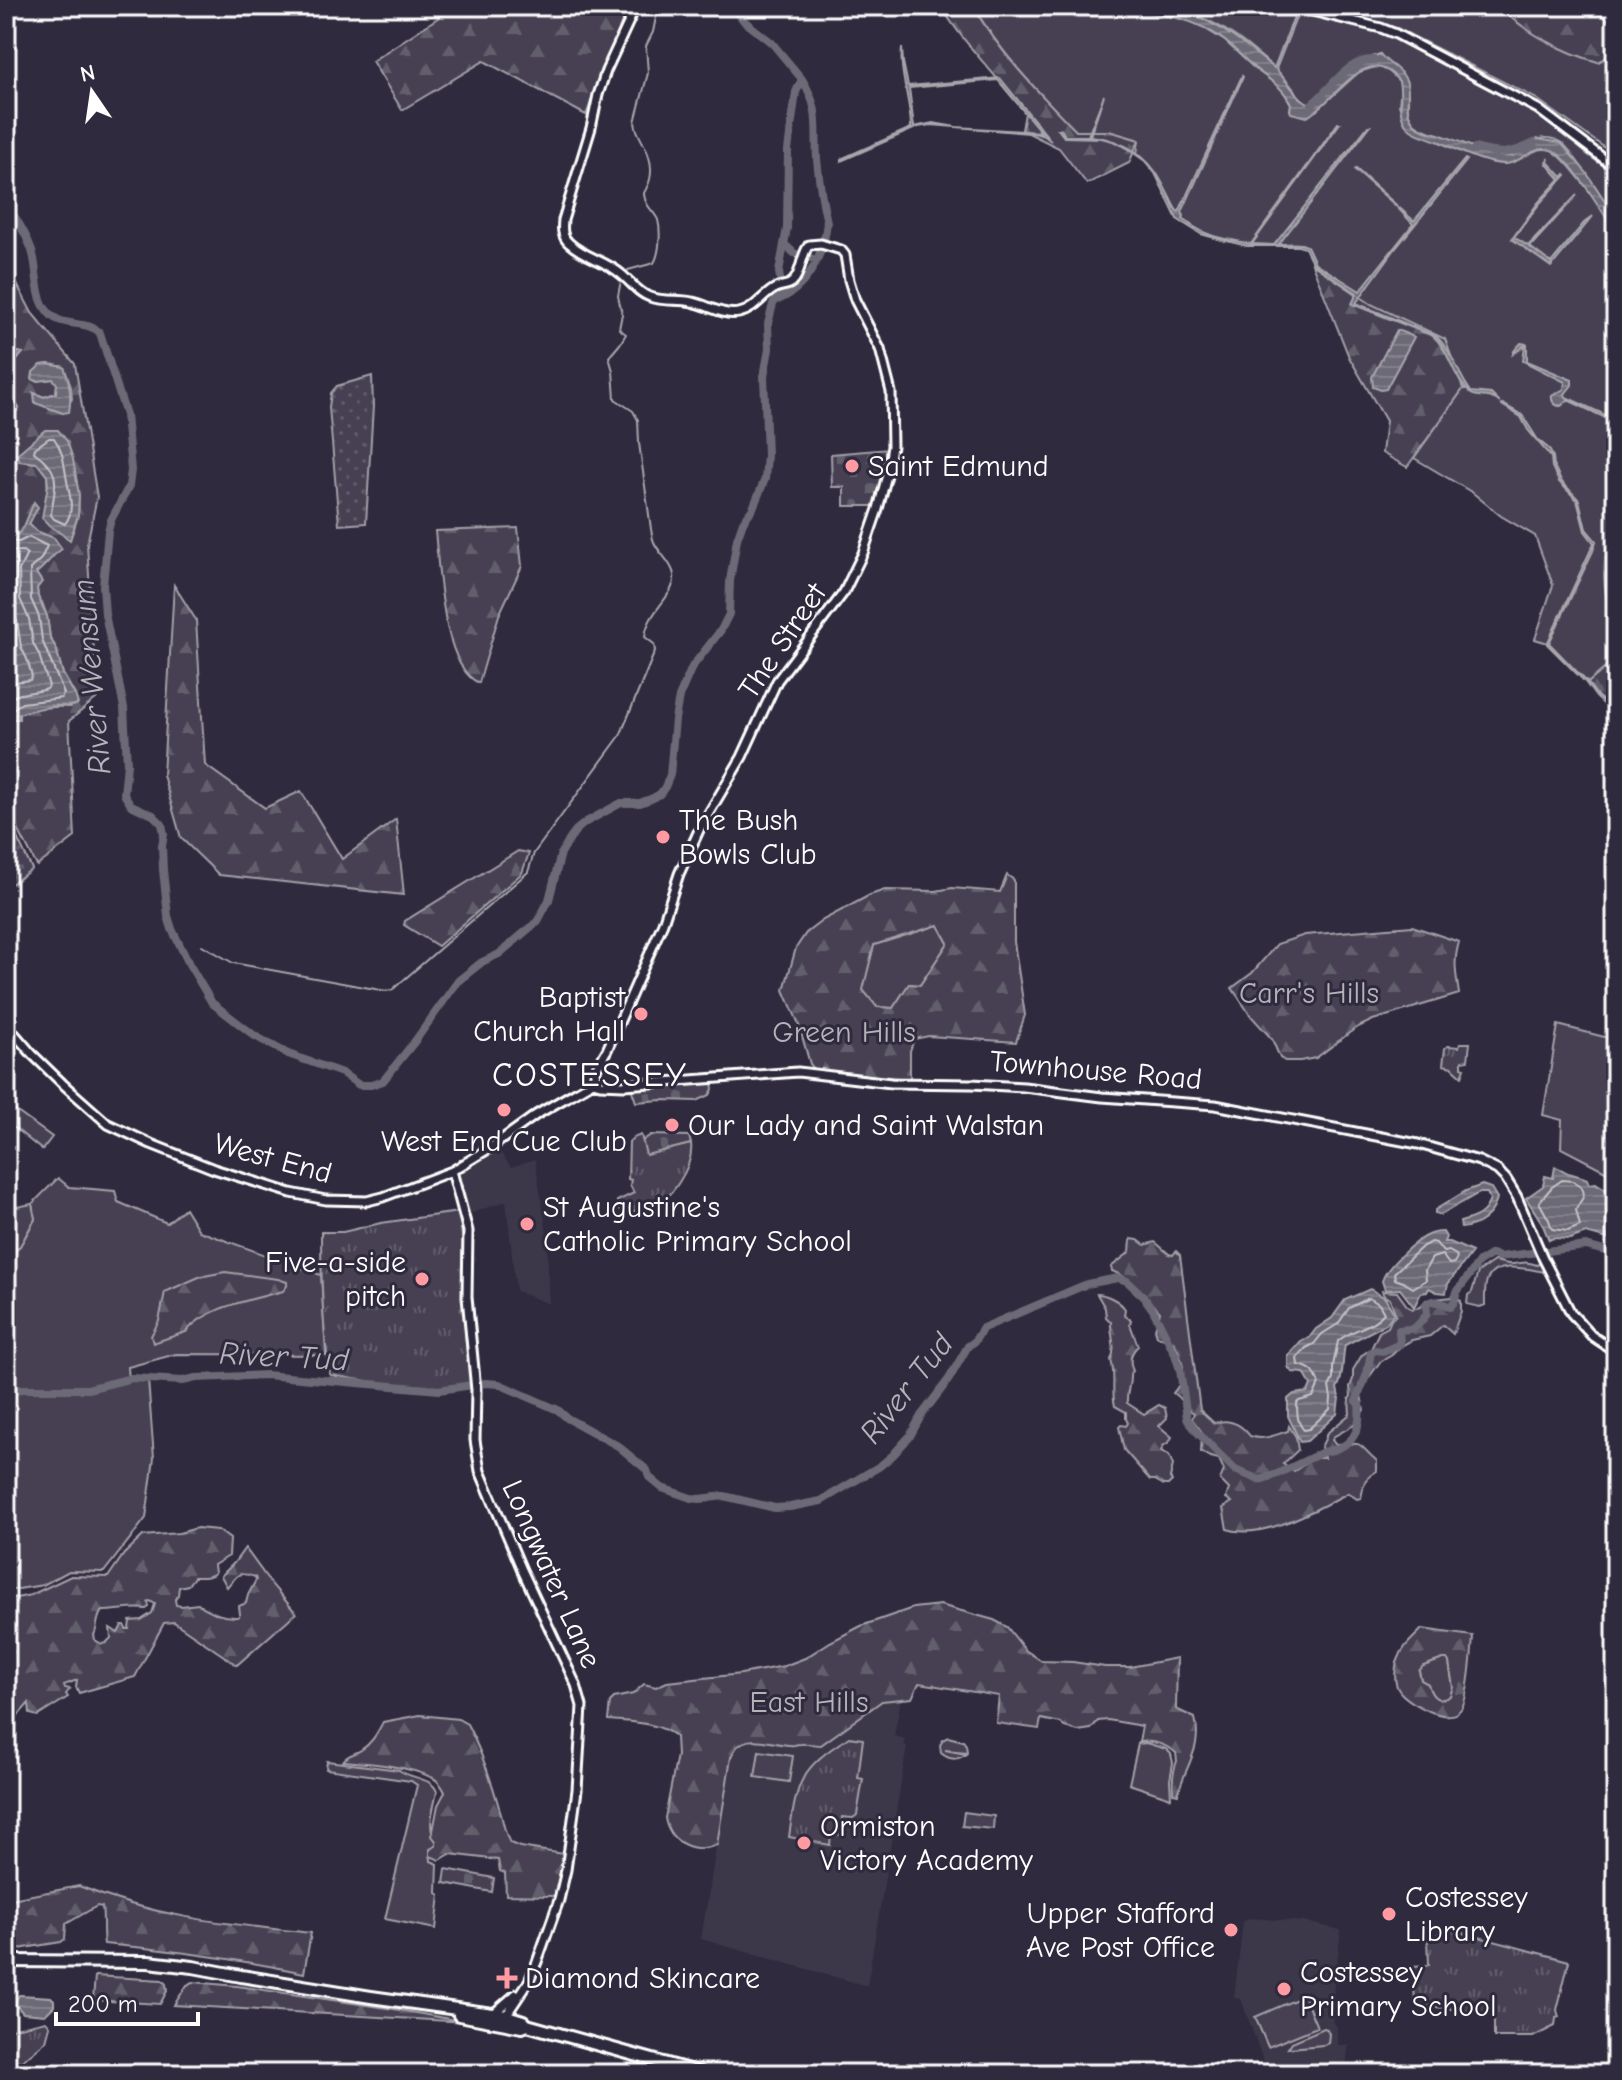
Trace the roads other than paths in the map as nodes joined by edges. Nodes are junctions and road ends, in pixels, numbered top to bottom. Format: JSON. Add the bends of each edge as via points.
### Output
{"nodes":[{"id":1,"x":636,"y":6,"type":"edge"},
{"id":2,"x":1292,"y":6,"type":"edge"},
{"id":3,"x":1616,"y":168,"type":"edge"},
{"id":4,"x":6,"y":1024,"type":"edge"},
{"id":5,"x":593,"y":1082,"type":"junction"},
{"id":6,"x":452,"y":1171,"type":"junction"},
{"id":7,"x":1616,"y":1352,"type":"edge"},
{"id":8,"x":6,"y":1961,"type":"edge"},
{"id":9,"x":45,"y":1961,"type":"junction"},
{"id":10,"x":6,"y":1968,"type":"edge"},
{"id":11,"x":521,"y":1990,"type":"junction"},
{"id":12,"x":507,"y":2016,"type":"junction"},
{"id":13,"x":494,"y":2018,"type":"junction"},
{"id":14,"x":527,"y":2025,"type":"junction"},
{"id":15,"x":703,"y":2074,"type":"edge"}],
"edges":[{"from":1,"to":5,"type":"street","name":"The Street","via":[[598,95],[562,228],[568,242],[653,299],[694,302],[735,314],[795,279],[804,254],[815,243],[841,250],[855,300],[880,349],[891,392],[892,446],[870,535],[844,592],[773,687],[742,757],[700,828]]},
{"from":2,"to":3,"type":"street","via":[[1396,34],[1538,109]]},
{"from":4,"to":6,"type":"street","name":"West End","via":[[101,1119],[235,1176],[316,1198],[367,1201]]},
{"from":5,"to":6,"type":"street","name":"West End"},
{"from":5,"to":7,"type":"street","name":"Townhouse Road","via":[[624,1085],[798,1072],[868,1081],[1024,1087],[1215,1105],[1418,1144],[1488,1165],[1506,1179],[1571,1313]]},
{"from":6,"to":11,"type":"street","name":"Longwater Lane","via":[[468,1231],[475,1440],[482,1476],[582,1706],[566,1870],[537,1962]]},
{"from":8,"to":9,"type":"highway"},
{"from":9,"to":10,"type":"highway"},
{"from":9,"to":13,"type":"highway","via":[[241,1976]]},
{"from":11,"to":12,"type":"street","name":"Longwater Lane"},
{"from":11,"to":13,"type":"street","name":"Longwater Lane"},
{"from":12,"to":13,"type":"highway"},
{"from":12,"to":14,"type":"highway"},
{"from":13,"to":14,"type":"highway"},
{"from":14,"to":15,"type":"highway"}]}
